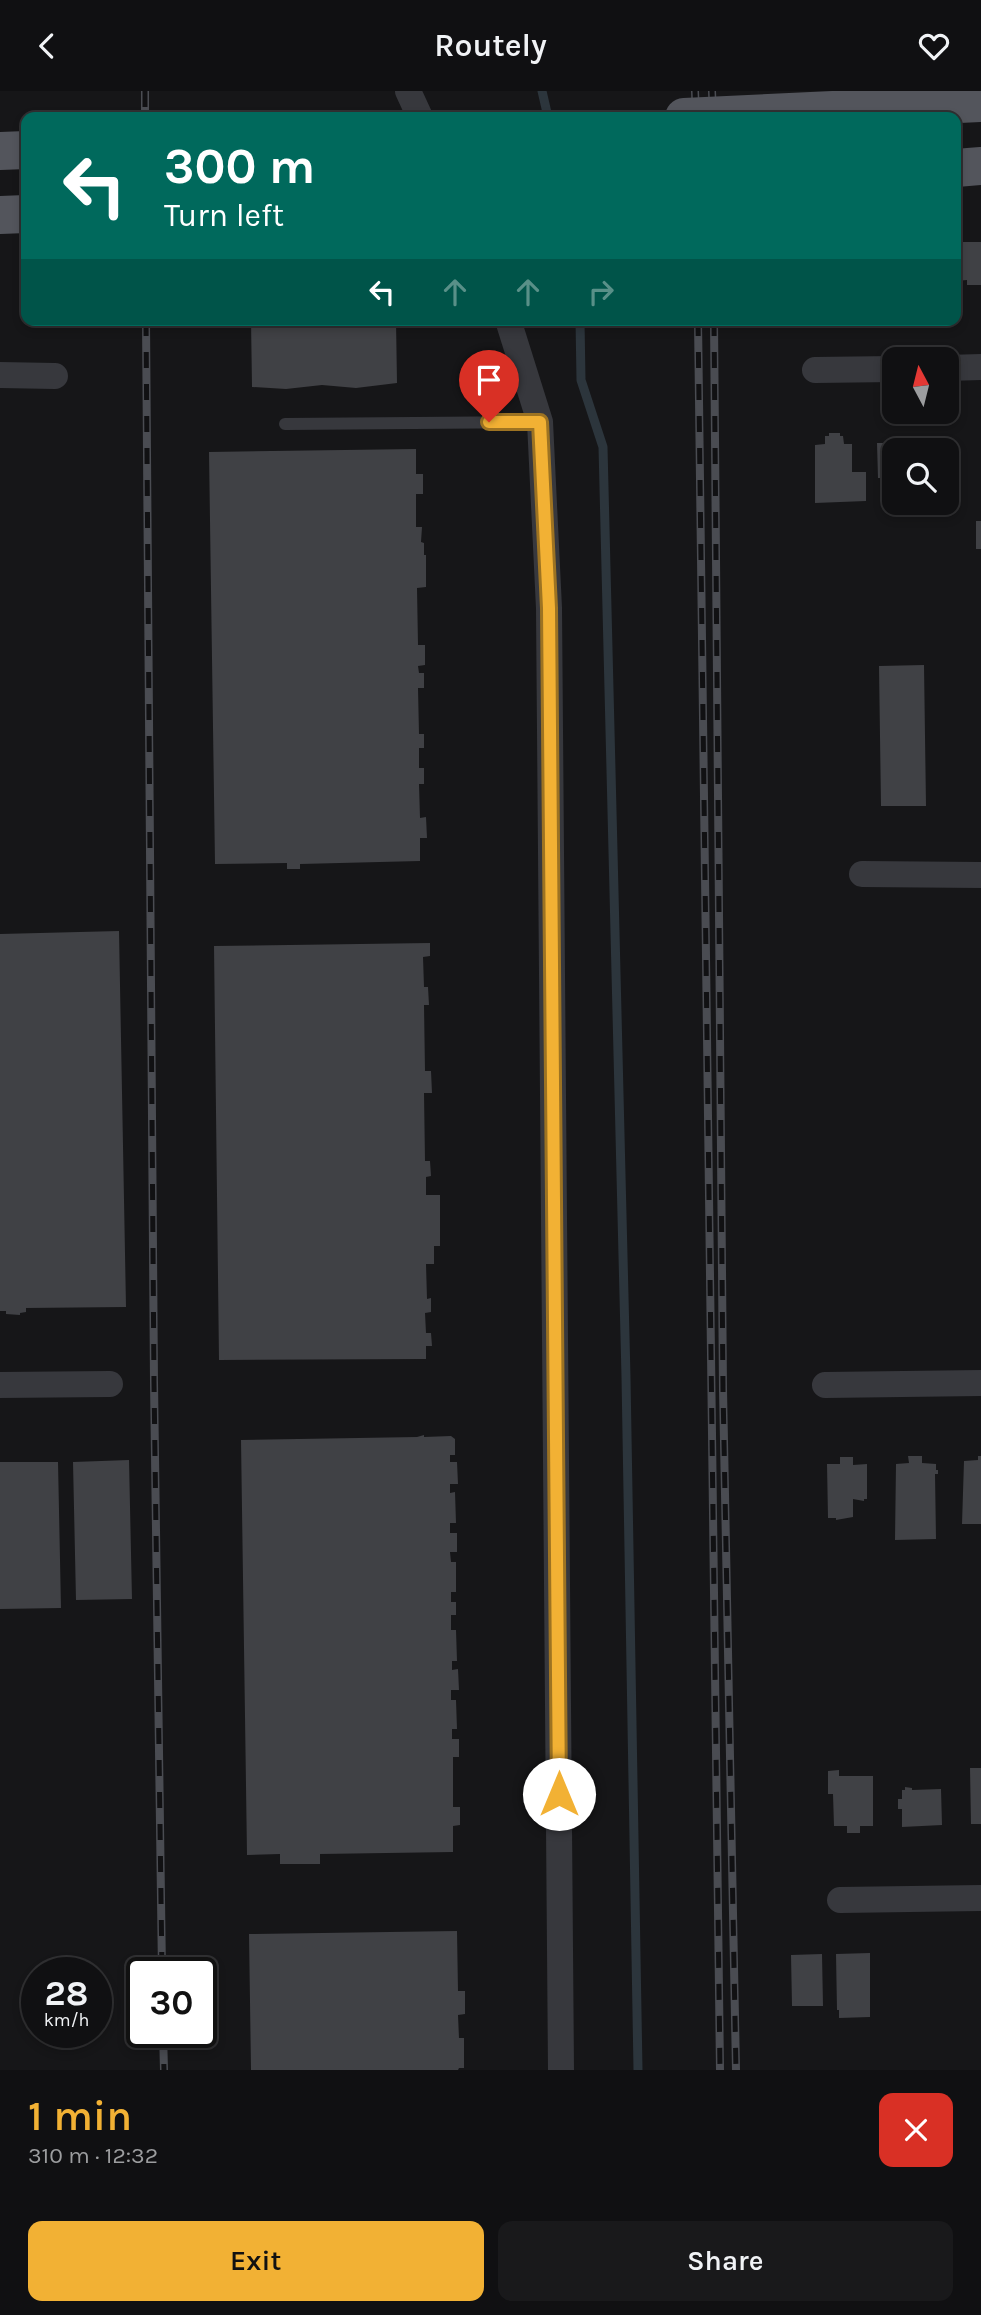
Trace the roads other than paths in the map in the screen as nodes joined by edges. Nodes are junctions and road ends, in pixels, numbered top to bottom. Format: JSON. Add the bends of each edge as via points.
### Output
{"nodes":[{"id":1,"x":408,"y":91,"type":"edge"},
{"id":2,"x":981,"y":103,"type":"edge"},
{"id":3,"x":418,"y":112,"type":"edge"},
{"id":4,"x":790,"y":112,"type":"edge"},
{"id":5,"x":21,"y":150,"type":"edge"},
{"id":6,"x":0,"y":151,"type":"edge"},
{"id":7,"x":981,"y":166,"type":"edge"},
{"id":8,"x":961,"y":168,"type":"edge"},
{"id":9,"x":510,"y":326,"type":"edge"},
{"id":10,"x":981,"y":367,"type":"edge"},
{"id":11,"x":959,"y":368,"type":"edge"},
{"id":12,"x":882,"y":369,"type":"edge"},
{"id":13,"x":815,"y":370,"type":"dead end"},
{"id":14,"x":0,"y":375,"type":"edge"},
{"id":15,"x":55,"y":376,"type":"dead end"},
{"id":16,"x":540,"y":422,"type":"junction"},
{"id":17,"x":285,"y":424,"type":"dead end"},
{"id":18,"x":862,"y":874,"type":"dead end"},
{"id":19,"x":981,"y":874,"type":"edge"},
{"id":20,"x":981,"y":1383,"type":"edge"},
{"id":21,"x":110,"y":1384,"type":"dead end"},
{"id":22,"x":0,"y":1385,"type":"edge"},
{"id":23,"x":825,"y":1385,"type":"dead end"},
{"id":24,"x":981,"y":1898,"type":"edge"},
{"id":25,"x":840,"y":1900,"type":"dead end"},
{"id":26,"x":561,"y":2070,"type":"edge"}],
"edges":[{"from":1,"to":3,"type":"street"},
{"from":2,"to":4,"type":"main road","bridge":true},
{"from":5,"to":6,"type":"main road"},
{"from":7,"to":8,"type":"main road"},
{"from":9,"to":16,"type":"street"},
{"from":10,"to":11,"type":"street"},
{"from":12,"to":13,"type":"street"},
{"from":14,"to":15,"type":"street"},
{"from":16,"to":17,"type":"lane"},
{"from":16,"to":26,"type":"street","via":[[549,608]]},
{"from":18,"to":19,"type":"street"},
{"from":20,"to":23,"type":"street"},
{"from":21,"to":22,"type":"street"},
{"from":24,"to":25,"type":"street"}]}
